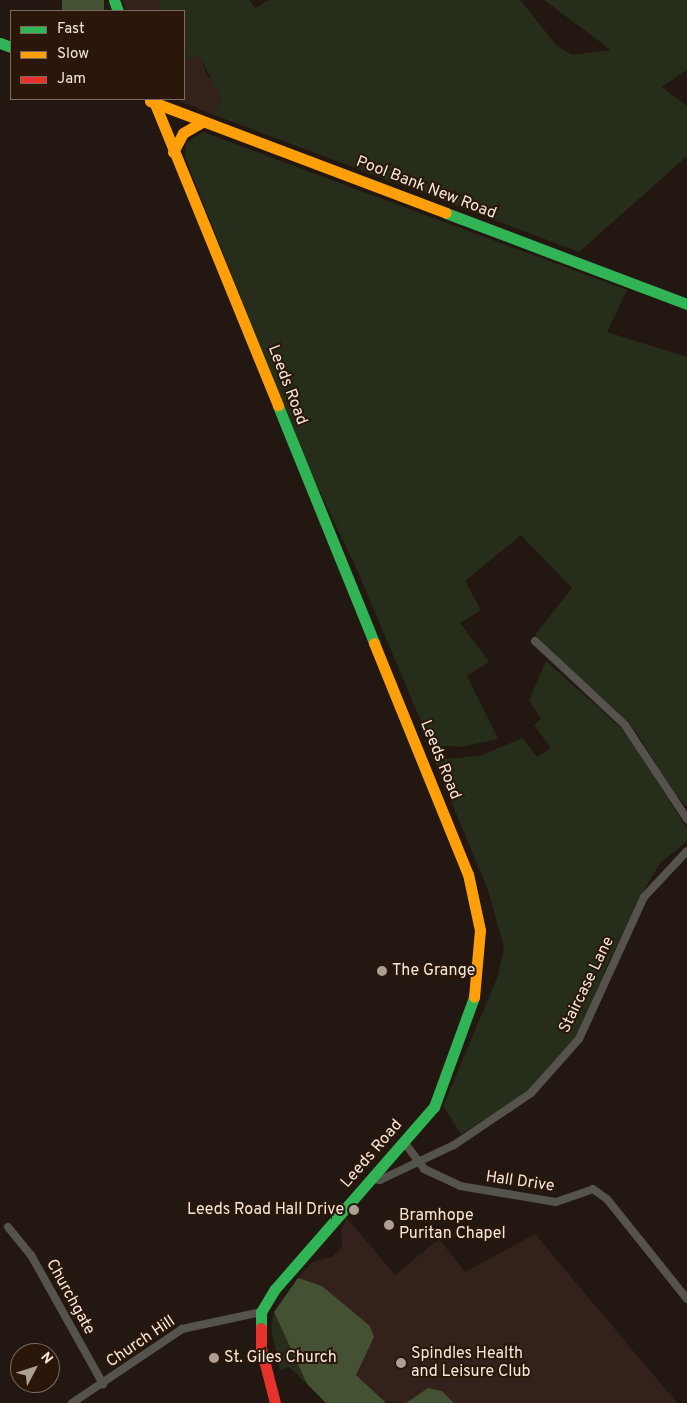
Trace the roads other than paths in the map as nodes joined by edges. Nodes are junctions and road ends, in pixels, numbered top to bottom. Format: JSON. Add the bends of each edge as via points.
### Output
{"nodes":[{"id":1,"x":150,"y":100,"type":"edge"},
{"id":2,"x":202,"y":122,"type":"junction"},
{"id":3,"x":173,"y":152,"type":"junction"},
{"id":4,"x":687,"y":304,"type":"edge"},
{"id":5,"x":535,"y":641,"type":"dead end"},
{"id":6,"x":687,"y":819,"type":"edge"},
{"id":7,"x":687,"y":850,"type":"edge"},
{"id":8,"x":404,"y":1142,"type":"junction"},
{"id":9,"x":417,"y":1162,"type":"junction"},
{"id":10,"x":372,"y":1179,"type":"junction"},
{"id":11,"x":8,"y":1227,"type":"dead end"},
{"id":12,"x":687,"y":1299,"type":"edge"},
{"id":13,"x":261,"y":1312,"type":"junction"},
{"id":14,"x":103,"y":1384,"type":"junction"},
{"id":15,"x":72,"y":1403,"type":"edge"},
{"id":16,"x":275,"y":1403,"type":"edge"}],
"edges":[{"from":1,"to":2,"type":"highway","name":"Pool Bank New Road"},
{"from":1,"to":3,"type":"highway","name":"Leeds Road"},
{"from":2,"to":3,"type":"highway","via":[[183,133]]},
{"from":2,"to":4,"type":"highway","name":"Pool Bank New Road"},
{"from":3,"to":8,"type":"highway","name":"Leeds Road","via":[[346,564],[468,874],[480,930],[474,1000],[458,1052],[434,1107]]},
{"from":5,"to":6,"type":"street","via":[[625,725]]},
{"from":7,"to":9,"type":"street","name":"Staircase Lane","via":[[644,897],[579,1039],[557,1065],[531,1093],[474,1134]]},
{"from":8,"to":9,"type":"street","name":"Hall Drive"},
{"from":8,"to":10,"type":"highway","name":"Leeds Road"},
{"from":9,"to":10,"type":"street","name":"Staircase Lane","via":[[380,1180]]},
{"from":9,"to":12,"type":"street","name":"Hall Drive","via":[[437,1178],[510,1197],[556,1202],[593,1189],[607,1199]]},
{"from":10,"to":13,"type":"highway","name":"Leeds Road","via":[[275,1289]]},
{"from":11,"to":14,"type":"street","name":"Churchgate","via":[[31,1254]]},
{"from":13,"to":14,"type":"street","name":"Church Hill","via":[[182,1329]]},
{"from":13,"to":16,"type":"highway","via":[[261,1348]]},
{"from":14,"to":15,"type":"street","name":"Church Hill"}]}
